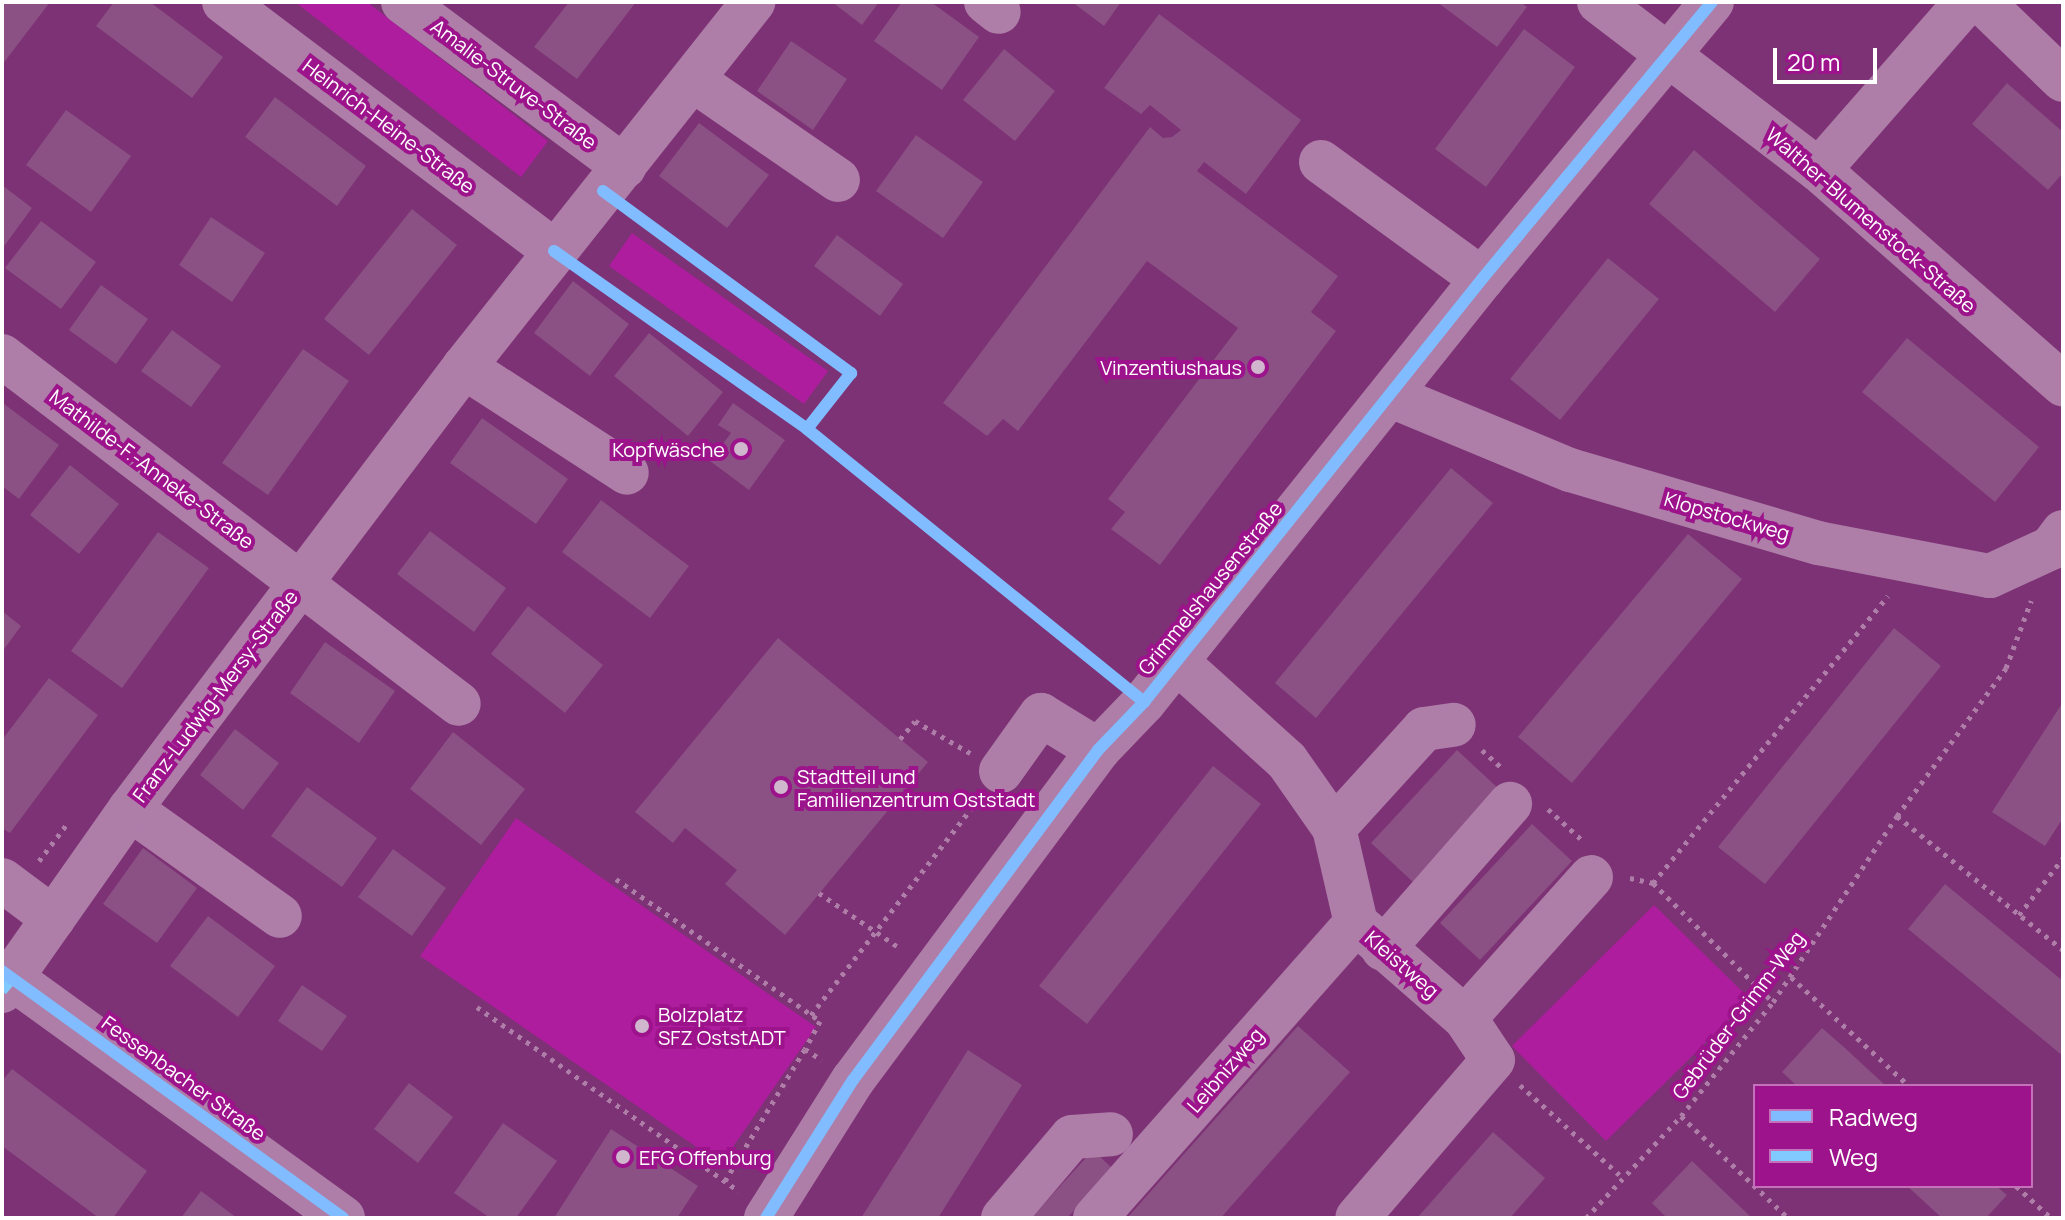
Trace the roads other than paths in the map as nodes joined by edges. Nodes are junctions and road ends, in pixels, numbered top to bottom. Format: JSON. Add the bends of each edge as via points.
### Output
{"nodes":[{"id":1,"x":224,"y":2,"type":"edge"},
{"id":2,"x":403,"y":2,"type":"edge"},
{"id":3,"x":753,"y":2,"type":"edge"},
{"id":4,"x":1599,"y":2,"type":"edge"},
{"id":5,"x":1712,"y":2,"type":"edge"},
{"id":6,"x":1966,"y":2,"type":"edge"},
{"id":7,"x":1982,"y":2,"type":"edge"},
{"id":8,"x":1669,"y":56,"type":"junction"},
{"id":9,"x":693,"y":80,"type":"junction"},
{"id":10,"x":2063,"y":80,"type":"edge"},
{"id":11,"x":1321,"y":162,"type":"dead end"},
{"id":12,"x":624,"y":167,"type":"junction"},
{"id":13,"x":1819,"y":170,"type":"junction"},
{"id":14,"x":838,"y":180,"type":"dead end"},
{"id":15,"x":554,"y":251,"type":"junction"},
{"id":16,"x":1482,"y":279,"type":"junction"},
{"id":17,"x":2,"y":356,"type":"edge"},
{"id":18,"x":464,"y":367,"type":"junction"},
{"id":19,"x":2063,"y":384,"type":"edge"},
{"id":20,"x":1391,"y":396,"type":"junction"},
{"id":21,"x":627,"y":473,"type":"dead end"},
{"id":22,"x":2057,"y":540,"type":"edge"},
{"id":23,"x":301,"y":583,"type":"junction"},
{"id":24,"x":1176,"y":661,"type":"junction"},
{"id":25,"x":459,"y":704,"type":"dead end"},
{"id":26,"x":1454,"y":725,"type":"dead end"},
{"id":27,"x":1098,"y":750,"type":"junction"},
{"id":28,"x":1001,"y":771,"type":"road end"},
{"id":29,"x":1510,"y":804,"type":"dead end"},
{"id":30,"x":130,"y":809,"type":"junction"},
{"id":31,"x":1334,"y":828,"type":"junction"},
{"id":32,"x":1591,"y":877,"type":"dead end"},
{"id":33,"x":2,"y":880,"type":"edge"},
{"id":34,"x":280,"y":916,"type":"dead end"},
{"id":35,"x":53,"y":918,"type":"junction"},
{"id":36,"x":1370,"y":936,"type":"junction"},
{"id":37,"x":5,"y":980,"type":"edge"},
{"id":38,"x":1465,"y":1018,"type":"junction"},
{"id":39,"x":1111,"y":1134,"type":"dead end"},
{"id":40,"x":333,"y":1215,"type":"edge"},
{"id":41,"x":768,"y":1215,"type":"edge"},
{"id":42,"x":1003,"y":1218,"type":"edge"},
{"id":43,"x":1095,"y":1218,"type":"edge"},
{"id":44,"x":1357,"y":1218,"type":"edge"}],
"edges":[{"from":1,"to":15,"type":"street","name":"Heinrich-Heine-Straße"},
{"from":2,"to":12,"type":"street","name":"Amalie-Struve-Straße"},
{"from":3,"to":9,"type":"street","name":"Franz-Ludwig-Mersy-Straße"},
{"from":4,"to":8,"type":"street","name":"Walther-Blumenstock-Straße"},
{"from":5,"to":8,"type":"street","name":"Grimmelshausenstraße"},
{"from":6,"to":13,"type":"street"},
{"from":7,"to":10,"type":"street"},
{"from":8,"to":13,"type":"street","name":"Walther-Blumenstock-Straße"},
{"from":8,"to":16,"type":"street","name":"Grimmelshausenstraße"},
{"from":9,"to":12,"type":"street","name":"Franz-Ludwig-Mersy-Straße"},
{"from":9,"to":14,"type":"street"},
{"from":11,"to":16,"type":"street"},
{"from":12,"to":15,"type":"street","name":"Franz-Ludwig-Mersy-Straße"},
{"from":13,"to":19,"type":"street","name":"Walther-Blumenstock-Straße"},
{"from":15,"to":18,"type":"street","name":"Franz-Ludwig-Mersy-Straße"},
{"from":16,"to":20,"type":"street","name":"Grimmelshausenstraße"},
{"from":17,"to":23,"type":"street","name":"Mathilde-F.-Anneke-Straße"},
{"from":18,"to":21,"type":"street"},
{"from":18,"to":23,"type":"street","name":"Franz-Ludwig-Mersy-Straße"},
{"from":20,"to":22,"type":"street","name":"Klopstockweg","via":[[1570,470],[1818,543],[1990,576]]},
{"from":20,"to":24,"type":"street","name":"Grimmelshausenstraße"},
{"from":23,"to":25,"type":"street","name":"Franz-Ludwig-Mersy-Straße"},
{"from":23,"to":30,"type":"street","name":"Franz-Ludwig-Mersy-Straße"},
{"from":24,"to":27,"type":"street","name":"Grimmelshausenstraße"},
{"from":24,"to":31,"type":"street","name":"Kleistweg","via":[[1287,761]]},
{"from":26,"to":31,"type":"street","via":[[1424,729]]},
{"from":27,"to":28,"type":"street","via":[[1041,715]]},
{"from":27,"to":41,"type":"street","name":"Grimmelshausenstraße","via":[[853,1080]]},
{"from":29,"to":36,"type":"street","name":"Leibnizweg"},
{"from":30,"to":34,"type":"street","name":"Franz-Ludwig-Mersy-Straße"},
{"from":30,"to":35,"type":"street","name":"Franz-Ludwig-Mersy-Straße"},
{"from":31,"to":36,"type":"street","name":"Kleistweg"},
{"from":32,"to":38,"type":"street"},
{"from":33,"to":35,"type":"street"},
{"from":35,"to":37,"type":"street","name":"Franz-Ludwig-Mersy-Straße"},
{"from":36,"to":38,"type":"street","name":"Kleistweg"},
{"from":36,"to":43,"type":"street","name":"Leibnizweg"},
{"from":37,"to":40,"type":"street","name":"Fessenbacher Straße"},
{"from":38,"to":44,"type":"street","name":"Kleistweg","via":[[1493,1060]]},
{"from":39,"to":42,"type":"street","via":[[1072,1137]]}]}
